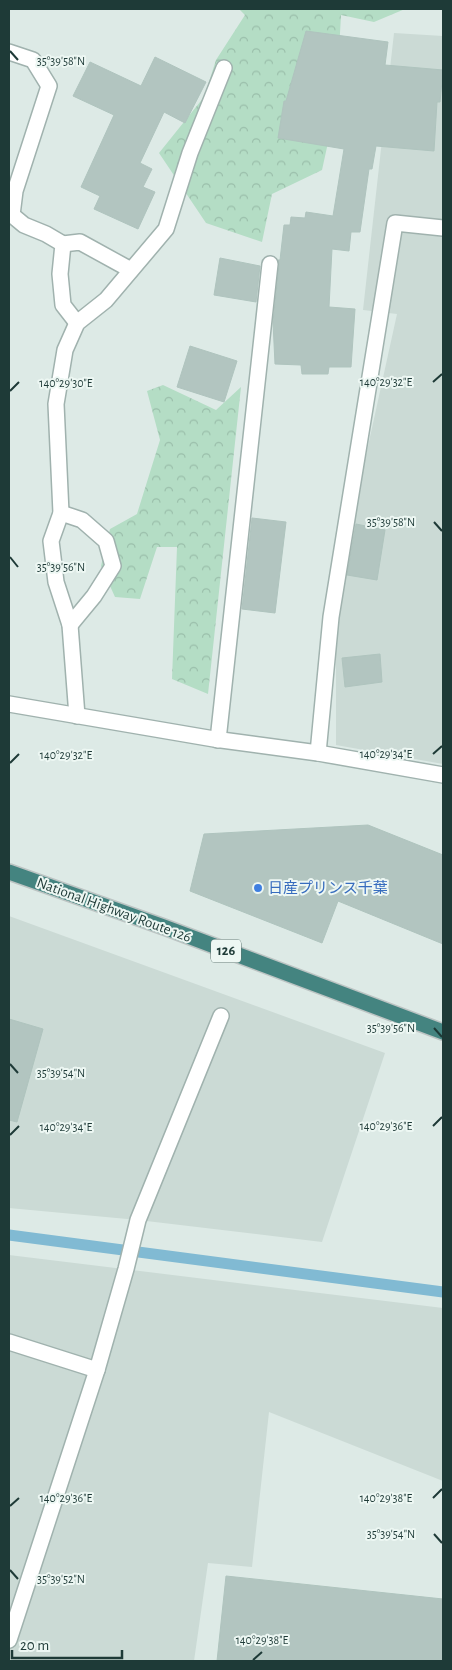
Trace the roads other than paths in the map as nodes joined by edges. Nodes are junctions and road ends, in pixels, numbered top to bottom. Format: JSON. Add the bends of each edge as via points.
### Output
{"nodes":[{"id":1,"x":9,"y":52,"type":"edge"},
{"id":2,"x":224,"y":68,"type":"dead end"},
{"id":3,"x":443,"y":228,"type":"edge"},
{"id":4,"x":63,"y":244,"type":"junction"},
{"id":5,"x":270,"y":264,"type":"dead end"},
{"id":6,"x":131,"y":270,"type":"junction"},
{"id":7,"x":77,"y":323,"type":"junction"},
{"id":8,"x":61,"y":513,"type":"junction"},
{"id":9,"x":70,"y":625,"type":"junction"},
{"id":10,"x":9,"y":704,"type":"edge"},
{"id":11,"x":77,"y":716,"type":"junction"},
{"id":12,"x":218,"y":740,"type":"junction"},
{"id":13,"x":318,"y":753,"type":"junction"},
{"id":14,"x":443,"y":775,"type":"edge"},
{"id":15,"x":9,"y":872,"type":"edge"},
{"id":16,"x":221,"y":1016,"type":"dead end"},
{"id":17,"x":443,"y":1032,"type":"edge"},
{"id":18,"x":9,"y":1342,"type":"edge"},
{"id":19,"x":97,"y":1370,"type":"junction"},
{"id":20,"x":9,"y":1640,"type":"edge"}],
"edges":[{"from":1,"to":4,"type":"street","via":[[33,60],[49,86],[15,191],[12,214],[24,226]]},
{"from":2,"to":6,"type":"street","via":[[190,153],[166,229]]},
{"from":3,"to":13,"type":"street","via":[[395,222],[331,617]]},
{"from":4,"to":6,"type":"street","via":[[80,242]]},
{"from":4,"to":7,"type":"street","via":[[60,274],[63,305]]},
{"from":5,"to":12,"type":"street"},
{"from":6,"to":7,"type":"street","via":[[106,300]]},
{"from":7,"to":8,"type":"street","via":[[65,350],[56,404]]},
{"from":8,"to":9,"type":"street","via":[[51,541],[56,582]]},
{"from":8,"to":9,"type":"street","via":[[82,520],[106,541],[113,566]]},
{"from":9,"to":11,"type":"street"},
{"from":10,"to":11,"type":"street"},
{"from":11,"to":12,"type":"street"},
{"from":12,"to":13,"type":"street"},
{"from":13,"to":14,"type":"street"},
{"from":15,"to":17,"type":"highway","name":"National Highway Route 126","number":"126"},
{"from":16,"to":19,"type":"street","via":[[138,1220]]},
{"from":18,"to":19,"type":"street"},
{"from":19,"to":20,"type":"street"}]}
